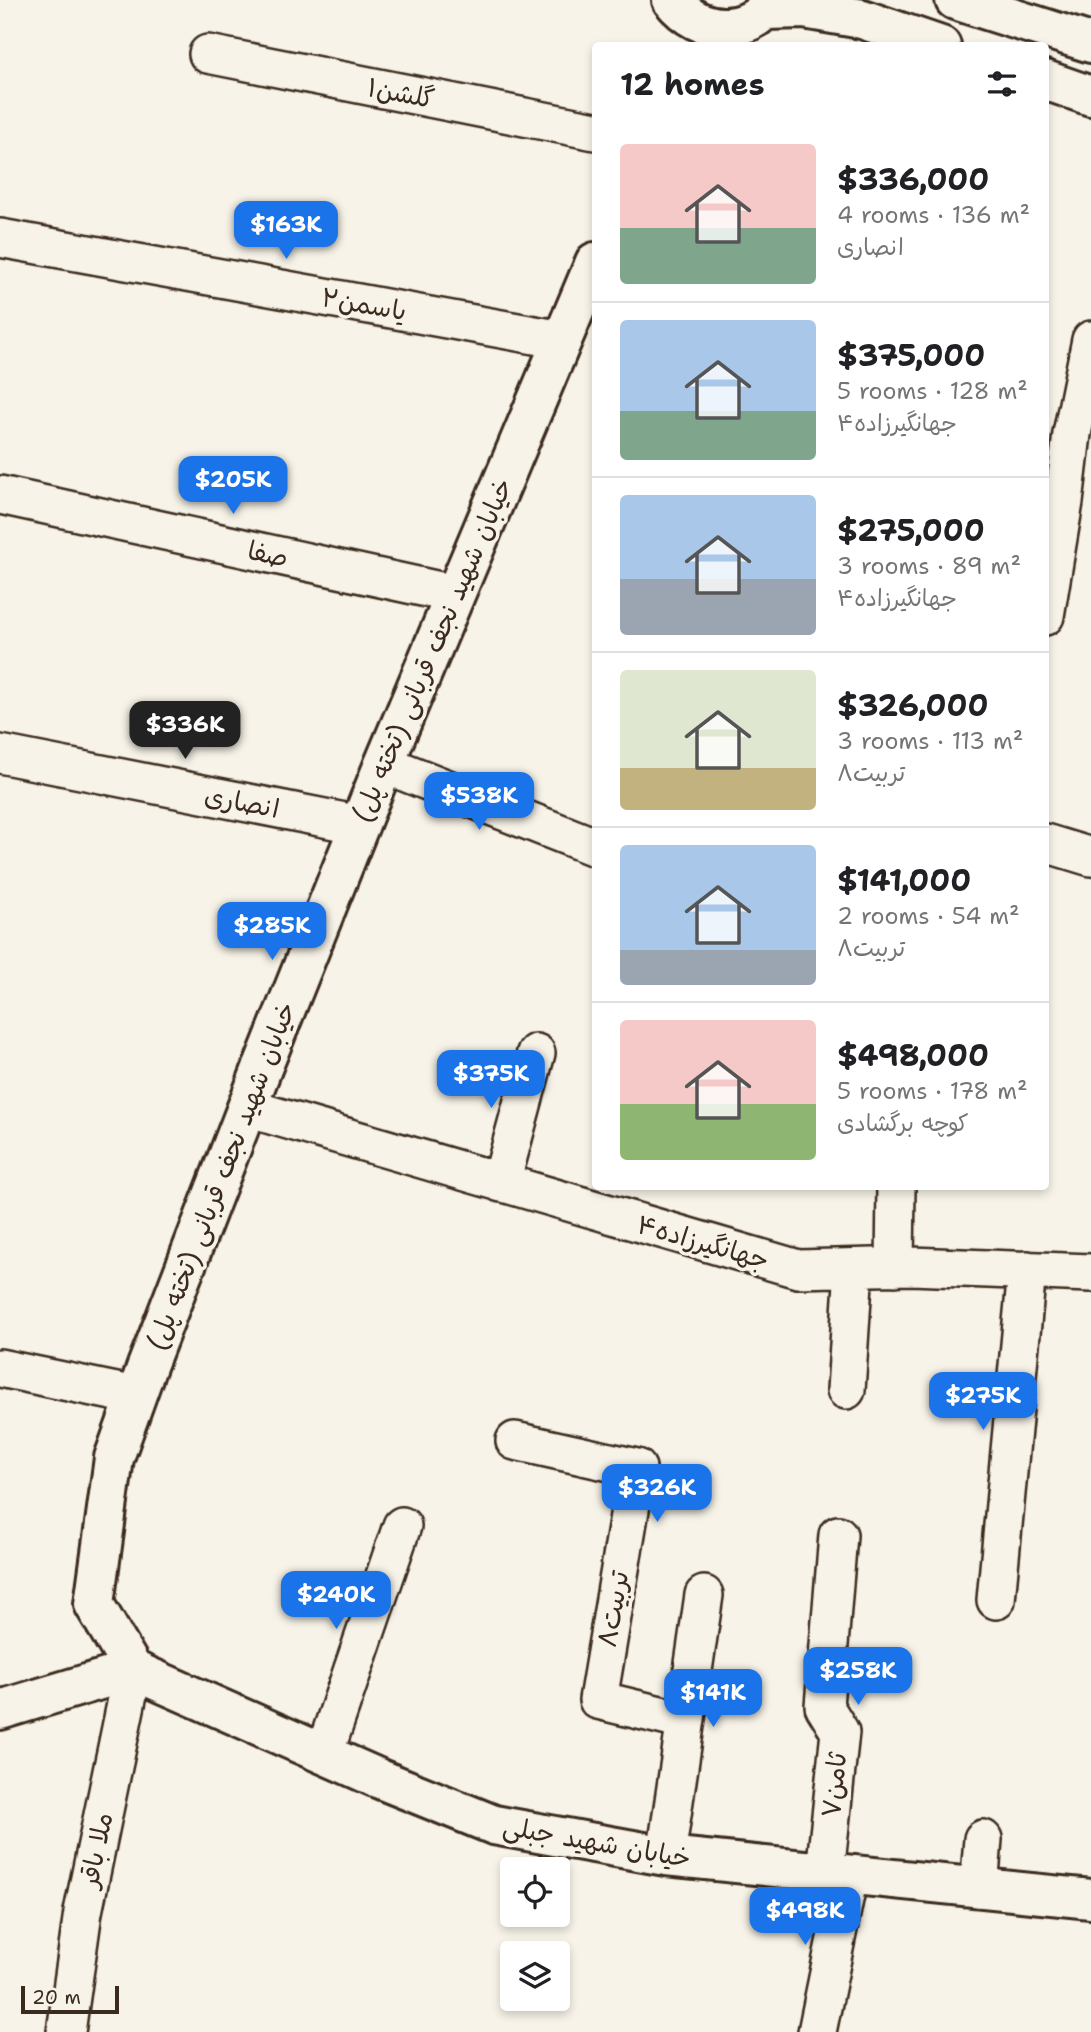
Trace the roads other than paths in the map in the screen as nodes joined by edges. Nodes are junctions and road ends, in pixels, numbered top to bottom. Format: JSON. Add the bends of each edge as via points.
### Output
{"nodes":[{"id":1,"x":955,"y":0,"type":"edge"},
{"id":2,"x":770,"y":5,"type":"edge"},
{"id":3,"x":685,"y":23,"type":"edge"},
{"id":4,"x":899,"y":39,"type":"edge"},
{"id":5,"x":917,"y":42,"type":"edge"},
{"id":6,"x":1091,"y":43,"type":"edge"},
{"id":7,"x":208,"y":54,"type":"dead end"},
{"id":8,"x":1049,"y":81,"type":"edge"},
{"id":9,"x":1091,"y":96,"type":"edge"},
{"id":10,"x":592,"y":130,"type":"edge"},
{"id":11,"x":0,"y":238,"type":"edge"},
{"id":12,"x":592,"y":269,"type":"edge"},
{"id":13,"x":562,"y":340,"type":"junction"},
{"id":14,"x":1091,"y":340,"type":"edge"},
{"id":15,"x":0,"y":495,"type":"edge"},
{"id":16,"x":1049,"y":592,"type":"edge"},
{"id":17,"x":454,"y":594,"type":"junction"},
{"id":18,"x":0,"y":754,"type":"edge"},
{"id":19,"x":384,"y":764,"type":"junction"},
{"id":20,"x":360,"y":825,"type":"junction"},
{"id":21,"x":1049,"y":844,"type":"edge"},
{"id":22,"x":592,"y":846,"type":"edge"},
{"id":23,"x":1091,"y":857,"type":"edge"},
{"id":24,"x":536,"y":1053,"type":"dead end"},
{"id":25,"x":247,"y":1108,"type":"junction"},
{"id":26,"x":501,"y":1182,"type":"junction"},
{"id":27,"x":896,"y":1190,"type":"edge"},
{"id":28,"x":895,"y":1267,"type":"junction"},
{"id":29,"x":854,"y":1268,"type":"junction"},
{"id":30,"x":1027,"y":1270,"type":"junction"},
{"id":31,"x":1091,"y":1273,"type":"edge"},
{"id":32,"x":0,"y":1368,"type":"edge"},
{"id":33,"x":846,"y":1390,"type":"dead end"},
{"id":34,"x":136,"y":1396,"type":"junction"},
{"id":35,"x":515,"y":1441,"type":"dead end"},
{"id":36,"x":402,"y":1526,"type":"dead end"},
{"id":37,"x":838,"y":1535,"type":"dead end"},
{"id":38,"x":704,"y":1595,"type":"dead end"},
{"id":39,"x":996,"y":1600,"type":"dead end"},
{"id":40,"x":133,"y":1670,"type":"junction"},
{"id":41,"x":0,"y":1710,"type":"edge"},
{"id":42,"x":685,"y":1721,"type":"junction"},
{"id":43,"x":324,"y":1754,"type":"junction"},
{"id":44,"x":983,"y":1839,"type":"dead end"},
{"id":45,"x":666,"y":1856,"type":"junction"},
{"id":46,"x":837,"y":1873,"type":"junction"},
{"id":47,"x":979,"y":1888,"type":"junction"},
{"id":48,"x":1091,"y":1899,"type":"edge"},
{"id":49,"x":66,"y":2032,"type":"edge"},
{"id":50,"x":817,"y":2032,"type":"edge"}],
"edges":[{"from":1,"to":6,"type":"street"},
{"from":2,"to":3,"type":"street","via":[[734,26]]},
{"from":2,"to":4,"type":"street","via":[[862,19]]},
{"from":4,"to":5,"type":"street"},
{"from":7,"to":10,"type":"street","name":"گلشن۱"},
{"from":8,"to":9,"type":"street"},
{"from":11,"to":13,"type":"street","name":"یاسمن۲"},
{"from":12,"to":13,"type":"street","name":"خیابان شهید نجف قربانی (تخته پل)"},
{"from":13,"to":17,"type":"street","name":"خیابان شهید نجف قربانی (تخته پل)"},
{"from":14,"to":16,"type":"street"},
{"from":15,"to":17,"type":"street","name":"صفا"},
{"from":17,"to":19,"type":"street","name":"خیابان شهید نجف قربانی (تخته پل)"},
{"from":18,"to":20,"type":"street","name":"انصاری"},
{"from":19,"to":20,"type":"street","name":"خیابان شهید نجف قربانی (تخته پل)"},
{"from":19,"to":22,"type":"street"},
{"from":20,"to":25,"type":"street","name":"خیابان شهید نجف قربانی (تخته پل)"},
{"from":21,"to":23,"type":"street"},
{"from":24,"to":26,"type":"street"},
{"from":25,"to":26,"type":"street","name":"جهانگیرزاده۴"},
{"from":25,"to":34,"type":"street","name":"خیابان شهید نجف قربانی (تخته پل)"},
{"from":26,"to":29,"type":"street","name":"جهانگیرزاده۴","via":[[798,1269]]},
{"from":27,"to":28,"type":"street"},
{"from":28,"to":29,"type":"street","name":"جهانگیرزاده۴"},
{"from":28,"to":30,"type":"street","name":"جهانگیرزاده۴"},
{"from":29,"to":33,"type":"street"},
{"from":30,"to":31,"type":"street","name":"جهانگیرزاده۴"},
{"from":30,"to":39,"type":"street"},
{"from":32,"to":34,"type":"street"},
{"from":34,"to":40,"type":"street","name":"خیابان شهید نجف قربانی (تخته پل)","via":[[114,1458],[94,1604]]},
{"from":35,"to":42,"type":"street","name":"تربیت۸","via":[[637,1468],[598,1700]]},
{"from":36,"to":43,"type":"street"},
{"from":37,"to":46,"type":"street","name":"ثامن۷","via":[[824,1706],[840,1732]]},
{"from":38,"to":42,"type":"street"},
{"from":40,"to":41,"type":"street"},
{"from":40,"to":43,"type":"street","name":"خیابان شهید جبلی"},
{"from":40,"to":49,"type":"street","name":"ملا باقر","via":[[83,1912]]},
{"from":42,"to":45,"type":"street"},
{"from":43,"to":45,"type":"street","name":"خیابان شهید جبلی","via":[[494,1825]]},
{"from":44,"to":47,"type":"street"},
{"from":45,"to":46,"type":"street","name":"خیابان شهید جبلی"},
{"from":46,"to":47,"type":"street","name":"خیابان شهید جبلی"},
{"from":46,"to":50,"type":"street","name":"ثامن۷"},
{"from":47,"to":48,"type":"street","name":"خیابان شهید جبلی"}]}
